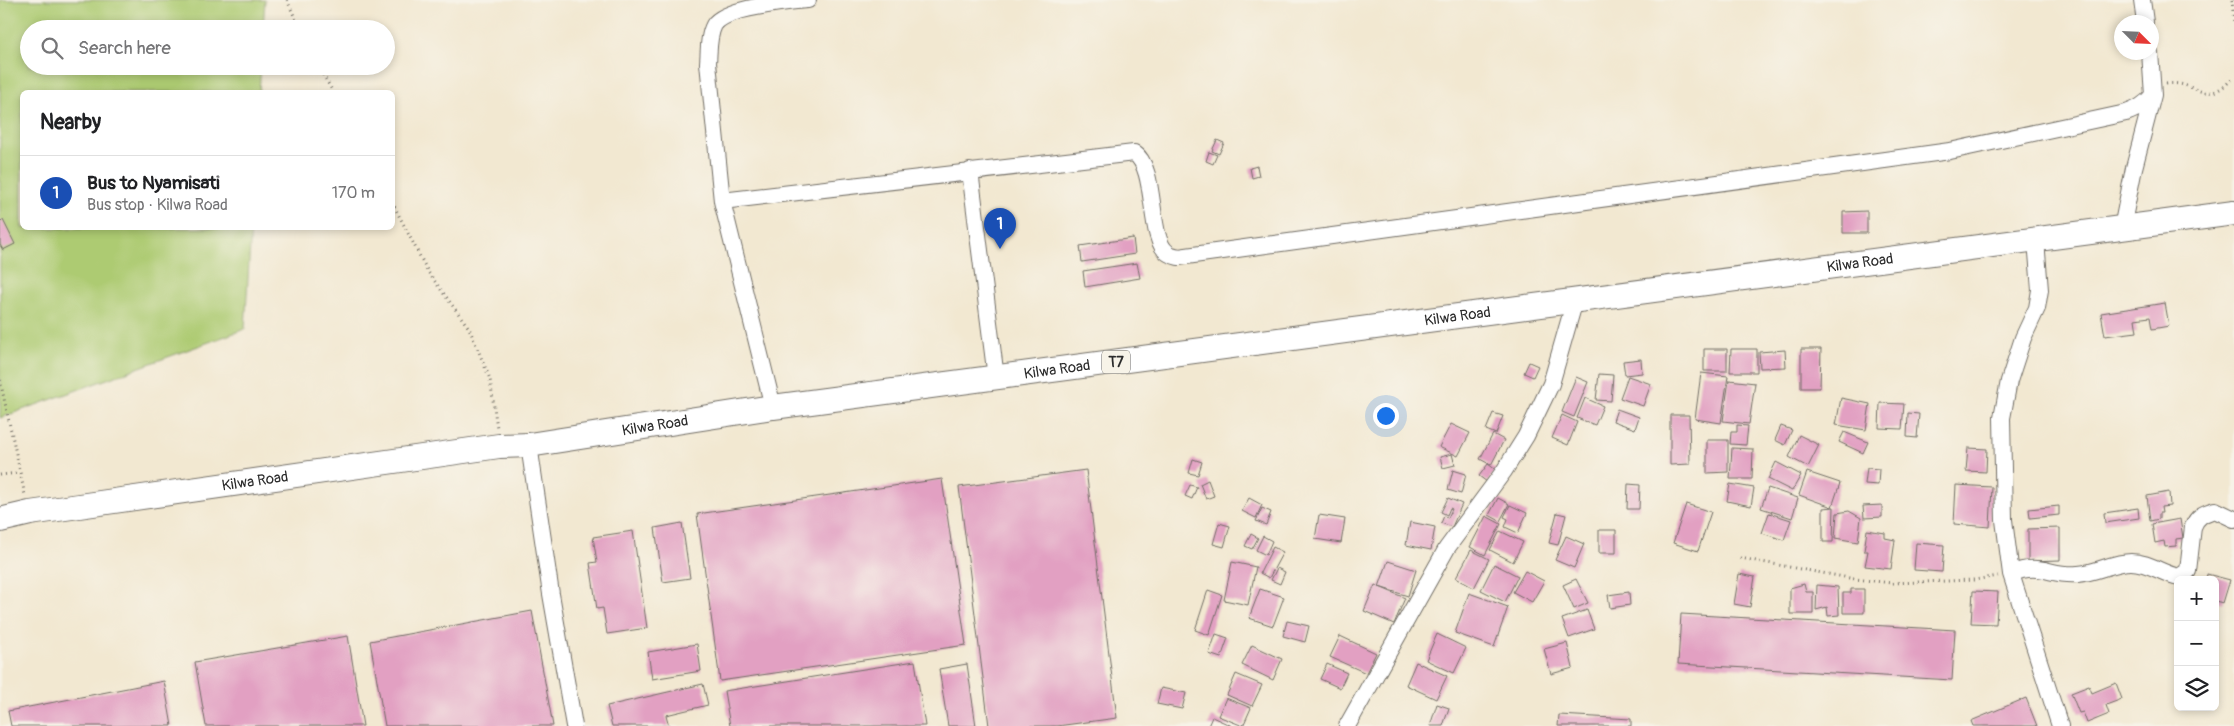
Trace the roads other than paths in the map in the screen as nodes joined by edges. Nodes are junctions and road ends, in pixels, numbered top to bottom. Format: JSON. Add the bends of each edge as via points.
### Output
{"nodes":[{"id":1,"x":808,"y":0,"type":"edge"},
{"id":2,"x":2142,"y":0,"type":"edge"},
{"id":3,"x":2144,"y":15,"type":"edge"},
{"id":4,"x":2151,"y":60,"type":"edge"},
{"id":5,"x":2153,"y":90,"type":"junction"},
{"id":6,"x":970,"y":171,"type":"junction"},
{"id":7,"x":722,"y":201,"type":"junction"},
{"id":8,"x":2234,"y":213,"type":"edge"},
{"id":9,"x":2122,"y":228,"type":"junction"},
{"id":10,"x":2036,"y":240,"type":"junction"},
{"id":11,"x":1575,"y":300,"type":"junction"},
{"id":12,"x":996,"y":378,"type":"junction"},
{"id":13,"x":773,"y":407,"type":"junction"},
{"id":14,"x":528,"y":445,"type":"junction"},
{"id":15,"x":2234,"y":519,"type":"edge"},
{"id":16,"x":0,"y":520,"type":"edge"},
{"id":17,"x":2011,"y":574,"type":"junction"},
{"id":18,"x":574,"y":726,"type":"edge"},
{"id":19,"x":1347,"y":726,"type":"edge"},
{"id":20,"x":2060,"y":726,"type":"edge"}],
"edges":[{"from":1,"to":7,"type":"street","via":[[736,11],[722,16],[713,26],[708,63]]},
{"from":2,"to":3,"type":"street"},
{"from":4,"to":5,"type":"street"},
{"from":5,"to":6,"type":"street","via":[[2143,106],[2126,113],[1950,151],[1178,257],[1162,247],[1146,168],[1134,153]]},
{"from":5,"to":9,"type":"street"},
{"from":6,"to":7,"type":"street"},
{"from":6,"to":12,"type":"street"},
{"from":7,"to":13,"type":"street"},
{"from":8,"to":9,"type":"highway","name":"Kilwa Road","number":"T7"},
{"from":9,"to":10,"type":"highway","name":"Kilwa Road","number":"T7"},
{"from":10,"to":11,"type":"highway","name":"Kilwa Road","number":"T7"},
{"from":10,"to":17,"type":"street","via":[[2040,290],[2037,308],[2009,381],[2002,418],[2004,520]]},
{"from":11,"to":12,"type":"highway","name":"Kilwa Road","number":"T7"},
{"from":11,"to":19,"type":"street","via":[[1551,384],[1526,436],[1447,548]]},
{"from":12,"to":13,"type":"highway","name":"Kilwa Road","number":"T7"},
{"from":13,"to":14,"type":"highway","name":"Kilwa Road","number":"T7"},
{"from":14,"to":16,"type":"highway","name":"Kilwa Road","number":"T7","via":[[499,446],[30,513]]},
{"from":14,"to":18,"type":"street"},
{"from":15,"to":17,"type":"street","via":[[2215,510],[2196,520],[2188,571],[2179,577],[2131,562],[2080,574],[2033,568]]},
{"from":17,"to":20,"type":"street"}]}
